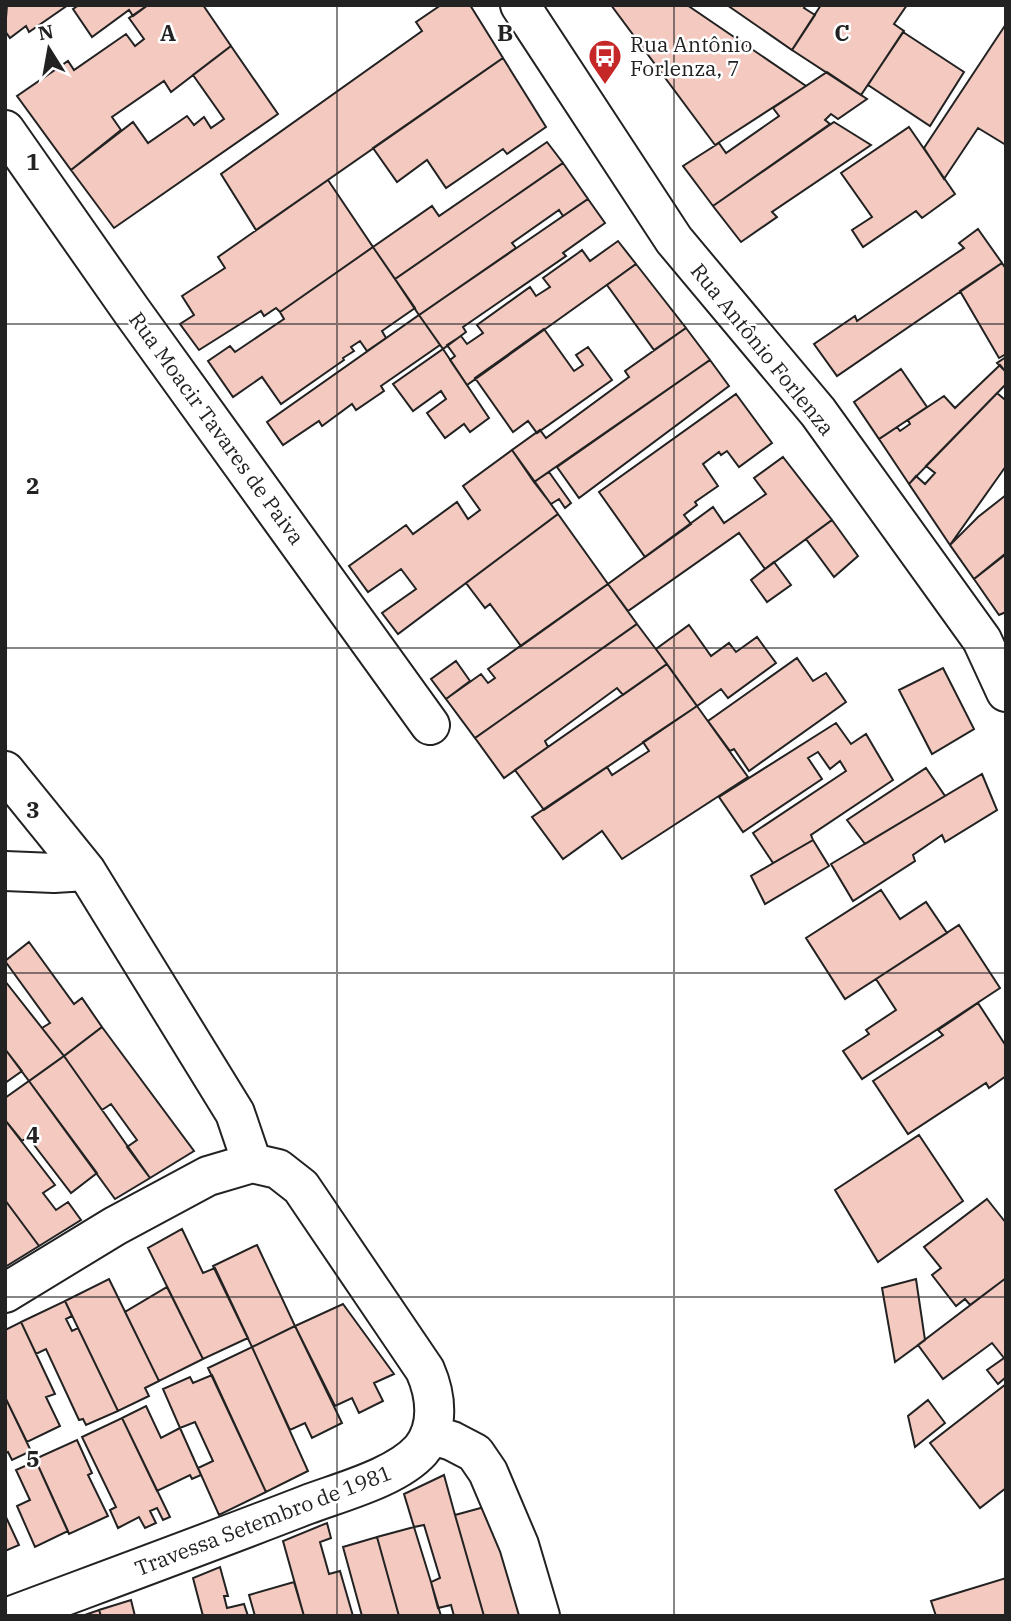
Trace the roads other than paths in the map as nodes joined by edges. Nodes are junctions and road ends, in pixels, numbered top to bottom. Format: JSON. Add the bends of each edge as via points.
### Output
{"nodes":[{"id":1,"x":520,"y":5,"type":"edge"},
{"id":2,"x":5,"y":130,"type":"edge"},
{"id":3,"x":1006,"y":692,"type":"edge"},
{"id":4,"x":430,"y":725,"type":"dead end"},
{"id":5,"x":5,"y":771,"type":"edge"},
{"id":6,"x":5,"y":871,"type":"edge"},
{"id":7,"x":86,"y":871,"type":"junction"},
{"id":8,"x":252,"y":1163,"type":"junction"},
{"id":9,"x":5,"y":1293,"type":"edge"},
{"id":10,"x":430,"y":1434,"type":"junction"},
{"id":11,"x":11,"y":1616,"type":"edge"},
{"id":12,"x":540,"y":1616,"type":"edge"}],
"edges":[{"from":1,"to":3,"type":"street","name":"Rua Antônio Forlenza","via":[[674,240],[818,412],[982,640]]},
{"from":2,"to":4,"type":"street","name":"Rua Moacir Tavares de Paiva"},
{"from":5,"to":7,"type":"street"},
{"from":6,"to":7,"type":"street"},
{"from":7,"to":8,"type":"street","via":[[235,1113]]},
{"from":8,"to":9,"type":"street","via":[[182,1188]]},
{"from":8,"to":10,"type":"street","via":[[278,1169],[300,1187],[425,1370],[433,1388],[435,1415]]},
{"from":10,"to":11,"type":"street","name":"Travessa Setembro de 1981","via":[[421,1450],[403,1465],[369,1481]]},
{"from":10,"to":12,"type":"street","via":[[475,1453],[488,1472],[519,1545]]}]}
